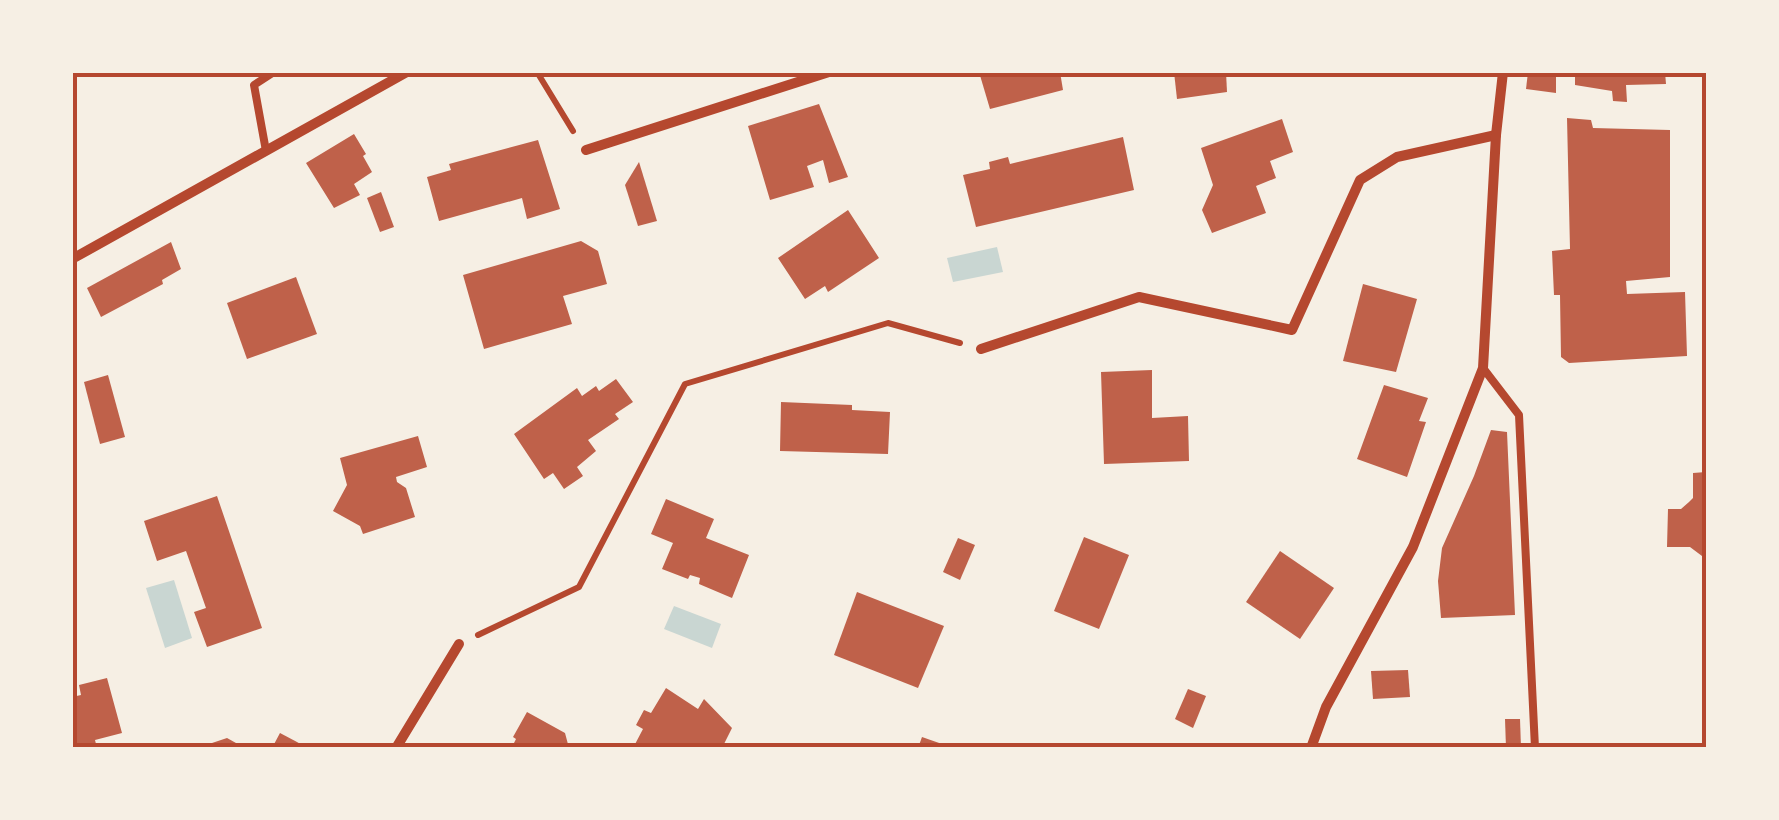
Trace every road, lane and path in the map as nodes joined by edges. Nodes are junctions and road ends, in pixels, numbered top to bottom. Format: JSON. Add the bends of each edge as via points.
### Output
{"nodes":[{"id":1,"x":274,"y":72,"type":"edge"},
{"id":2,"x":406,"y":72,"type":"edge"},
{"id":3,"x":537,"y":72,"type":"edge"},
{"id":4,"x":829,"y":72,"type":"edge"},
{"id":5,"x":1503,"y":72,"type":"edge"},
{"id":6,"x":1496,"y":136,"type":"junction"},
{"id":7,"x":586,"y":150,"type":"joint"},
{"id":8,"x":266,"y":151,"type":"junction"},
{"id":9,"x":72,"y":260,"type":"edge"},
{"id":10,"x":981,"y":349,"type":"joint"},
{"id":11,"x":1483,"y":368,"type":"junction"},
{"id":12,"x":459,"y":644,"type":"joint"},
{"id":13,"x":396,"y":748,"type":"edge"},
{"id":14,"x":1312,"y":748,"type":"edge"},
{"id":15,"x":1536,"y":748,"type":"edge"}],
"edges":[{"from":1,"to":8,"type":"lane","via":[[254,85]]},
{"from":2,"to":8,"type":"street"},
{"from":3,"to":7,"type":"path"},
{"from":4,"to":7,"type":"street"},
{"from":5,"to":6,"type":"street"},
{"from":6,"to":10,"type":"street","via":[[1397,157],[1360,180],[1292,330],[1139,296]]},
{"from":6,"to":11,"type":"street"},
{"from":8,"to":9,"type":"street"},
{"from":10,"to":12,"type":"path","via":[[888,323],[685,384],[580,587]]},
{"from":11,"to":14,"type":"street","via":[[1413,547],[1326,707]]},
{"from":11,"to":15,"type":"lane","via":[[1519,415]]},
{"from":12,"to":13,"type":"street"}]}
